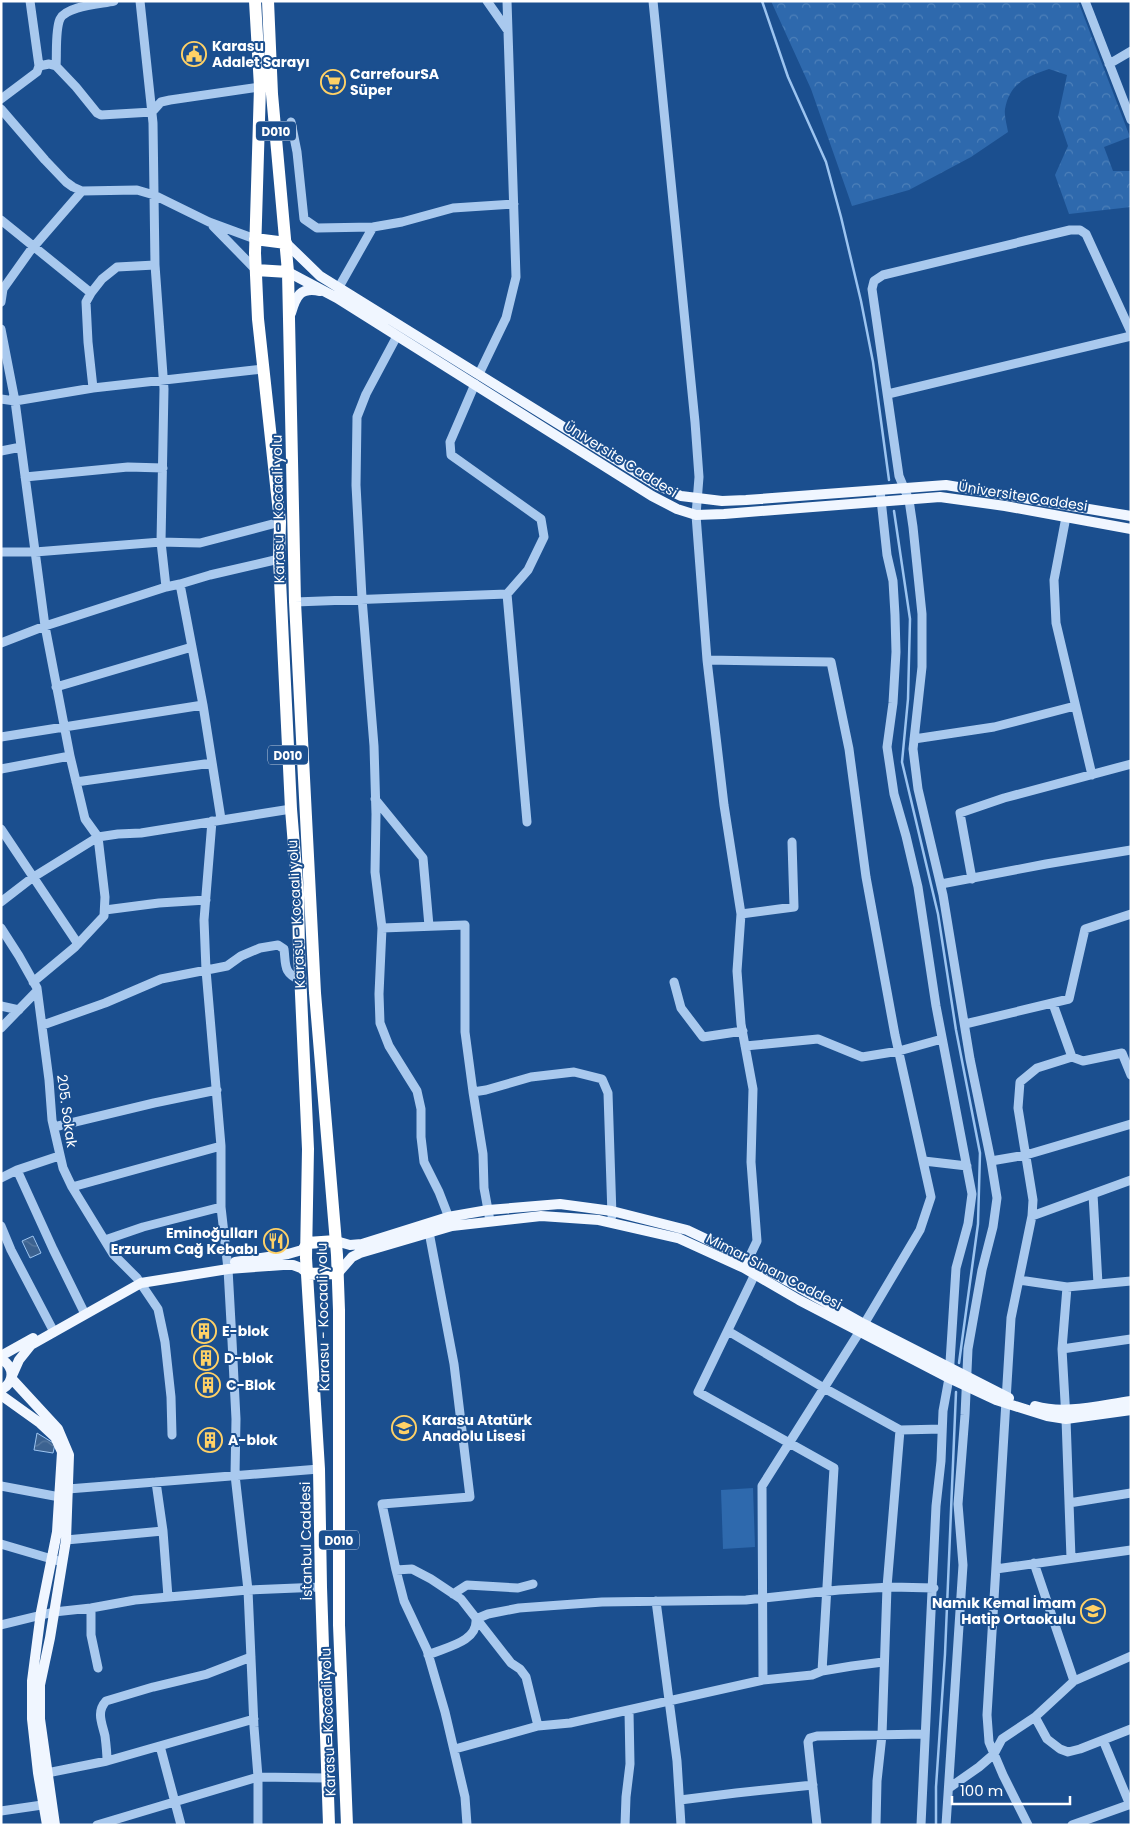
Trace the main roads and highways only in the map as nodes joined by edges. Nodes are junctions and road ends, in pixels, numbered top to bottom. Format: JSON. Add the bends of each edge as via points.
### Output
{"nodes":[{"id":1,"x":255,"y":1,"type":"edge"},
{"id":2,"x":268,"y":1,"type":"edge"},
{"id":3,"x":255,"y":239,"type":"junction"},
{"id":4,"x":286,"y":243,"type":"junction"},
{"id":5,"x":256,"y":270,"type":"junction"},
{"id":6,"x":288,"y":272,"type":"junction"},
{"id":7,"x":329,"y":293,"type":"junction"},
{"id":8,"x":289,"y":319,"type":"junction"},
{"id":9,"x":1131,"y":516,"type":"edge"},
{"id":10,"x":1131,"y":529,"type":"edge"},
{"id":11,"x":450,"y":1221,"type":"junction"},
{"id":12,"x":336,"y":1242,"type":"junction"},
{"id":13,"x":307,"y":1243,"type":"junction"},
{"id":14,"x":306,"y":1258,"type":"joint"},
{"id":15,"x":746,"y":1264,"type":"junction"},
{"id":16,"x":228,"y":1266,"type":"junction"},
{"id":17,"x":338,"y":1273,"type":"junction"},
{"id":18,"x":308,"y":1274,"type":"junction"},
{"id":19,"x":862,"y":1328,"type":"junction"},
{"id":20,"x":53,"y":1330,"type":"junction"},
{"id":21,"x":1,"y":1358,"type":"edge"},
{"id":22,"x":11,"y":1378,"type":"junction"},
{"id":23,"x":1,"y":1390,"type":"edge"},
{"id":24,"x":1,"y":1395,"type":"edge"},
{"id":25,"x":1131,"y":1401,"type":"edge"},
{"id":26,"x":1131,"y":1410,"type":"edge"},
{"id":27,"x":1066,"y":1414,"type":"junction"},
{"id":28,"x":65,"y":1495,"type":"junction"},
{"id":29,"x":57,"y":1561,"type":"junction"},
{"id":30,"x":48,"y":1805,"type":"junction"},
{"id":31,"x":47,"y":1825,"type":"edge"},
{"id":32,"x":55,"y":1825,"type":"edge"},
{"id":33,"x":329,"y":1825,"type":"edge"},
{"id":34,"x":347,"y":1825,"type":"edge"}],
"edges":[{"from":1,"to":3,"type":"highway","name":"Karasu - Kocaali yolu","number":"D010","via":[[260,87]]},
{"from":2,"to":4,"type":"highway","name":"Karasu - Kocaali yolu","number":"D010","via":[[272,94]]},
{"from":3,"to":4,"type":"highway"},
{"from":3,"to":5,"type":"highway","name":"Karasu - Kocaali yolu","number":"D010"},
{"from":4,"to":6,"type":"highway","name":"Karasu - Kocaali yolu","number":"D010"},
{"from":4,"to":9,"type":"main road","via":[[320,276],[657,485],[681,496],[746,500],[946,485]]},
{"from":5,"to":6,"type":"highway"},
{"from":5,"to":13,"type":"highway","name":"Karasu - Kocaali yolu","number":"D010","via":[[258,319],[280,522],[279,559],[308,1149]]},
{"from":6,"to":7,"type":"main road","name":"Üniversite Caddesi"},
{"from":6,"to":8,"type":"highway","name":"Karasu - Kocaali yolu","number":"D010"},
{"from":7,"to":8,"type":"main road","via":[[310,289],[302,292]]},
{"from":7,"to":10,"type":"main road","name":"Üniversite Caddesi","via":[[652,496],[696,515],[940,497]]},
{"from":8,"to":12,"type":"highway","name":"Karasu - Kocaali yolu","number":"D010","via":[[295,602],[315,993]]},
{"from":11,"to":12,"type":"main road","name":"Mimar Sinan Caddesi","via":[[362,1244]]},
{"from":11,"to":15,"type":"main road","name":"Mimar Sinan Caddesi","via":[[541,1216],[599,1220],[678,1238]]},
{"from":11,"to":15,"type":"main road","name":"Mimar Sinan Caddesi","via":[[488,1210],[560,1204],[612,1211],[687,1230]]},
{"from":11,"to":17,"type":"main road","name":"Mimar Sinan Caddesi","via":[[429,1232],[360,1253]]},
{"from":12,"to":13,"type":"highway"},
{"from":12,"to":17,"type":"highway","name":"Karasu - Kocaali yolu","number":"D010"},
{"from":13,"to":14,"type":"highway","name":"Karasu - Kocaali yolu","number":"D010"},
{"from":13,"to":16,"type":"main road","via":[[302,1250]]},
{"from":14,"to":18,"type":"highway","name":"İstanbul Caddesi","number":"D010"},
{"from":15,"to":19,"type":"main road","name":"Mimar Sinan Caddesi"},
{"from":15,"to":19,"type":"main road","name":"Mimar Sinan Caddesi","via":[[755,1274],[799,1300]]},
{"from":16,"to":18,"type":"main road","via":[[293,1265]]},
{"from":16,"to":20,"type":"main road","via":[[124,1284]]},
{"from":17,"to":18,"type":"highway"},
{"from":17,"to":34,"type":"highway","name":"Karasu - Kocaali yolu","number":"D010","via":[[339,1625]]},
{"from":18,"to":33,"type":"highway","name":"İstanbul Caddesi","number":"D010","via":[[319,1469]]},
{"from":19,"to":27,"type":"main road","name":"Mimar Sinan Caddesi","via":[[1005,1400],[1046,1416]]},
{"from":20,"to":21,"type":"main road"},
{"from":20,"to":22,"type":"main road","via":[[30,1346]]},
{"from":21,"to":22,"type":"main road","via":[[8,1363]]},
{"from":22,"to":23,"type":"main road"},
{"from":22,"to":28,"type":"main road","via":[[58,1429],[69,1455]]},
{"from":24,"to":28,"type":"main road","via":[[55,1437],[62,1452]]},
{"from":25,"to":27,"type":"main road","name":"Mimar Sinan Caddesi"},
{"from":26,"to":27,"type":"main road","name":"Mimar Sinan Caddesi"},
{"from":28,"to":29,"type":"main road","via":[[57,1532]]},
{"from":28,"to":29,"type":"main road","via":[[66,1540]]},
{"from":29,"to":30,"type":"main road","via":[[54,1612],[40,1685]]},
{"from":29,"to":30,"type":"main road","via":[[41,1615],[32,1680],[32,1719]]},
{"from":30,"to":31,"type":"main road"},
{"from":30,"to":32,"type":"main road"}]}
